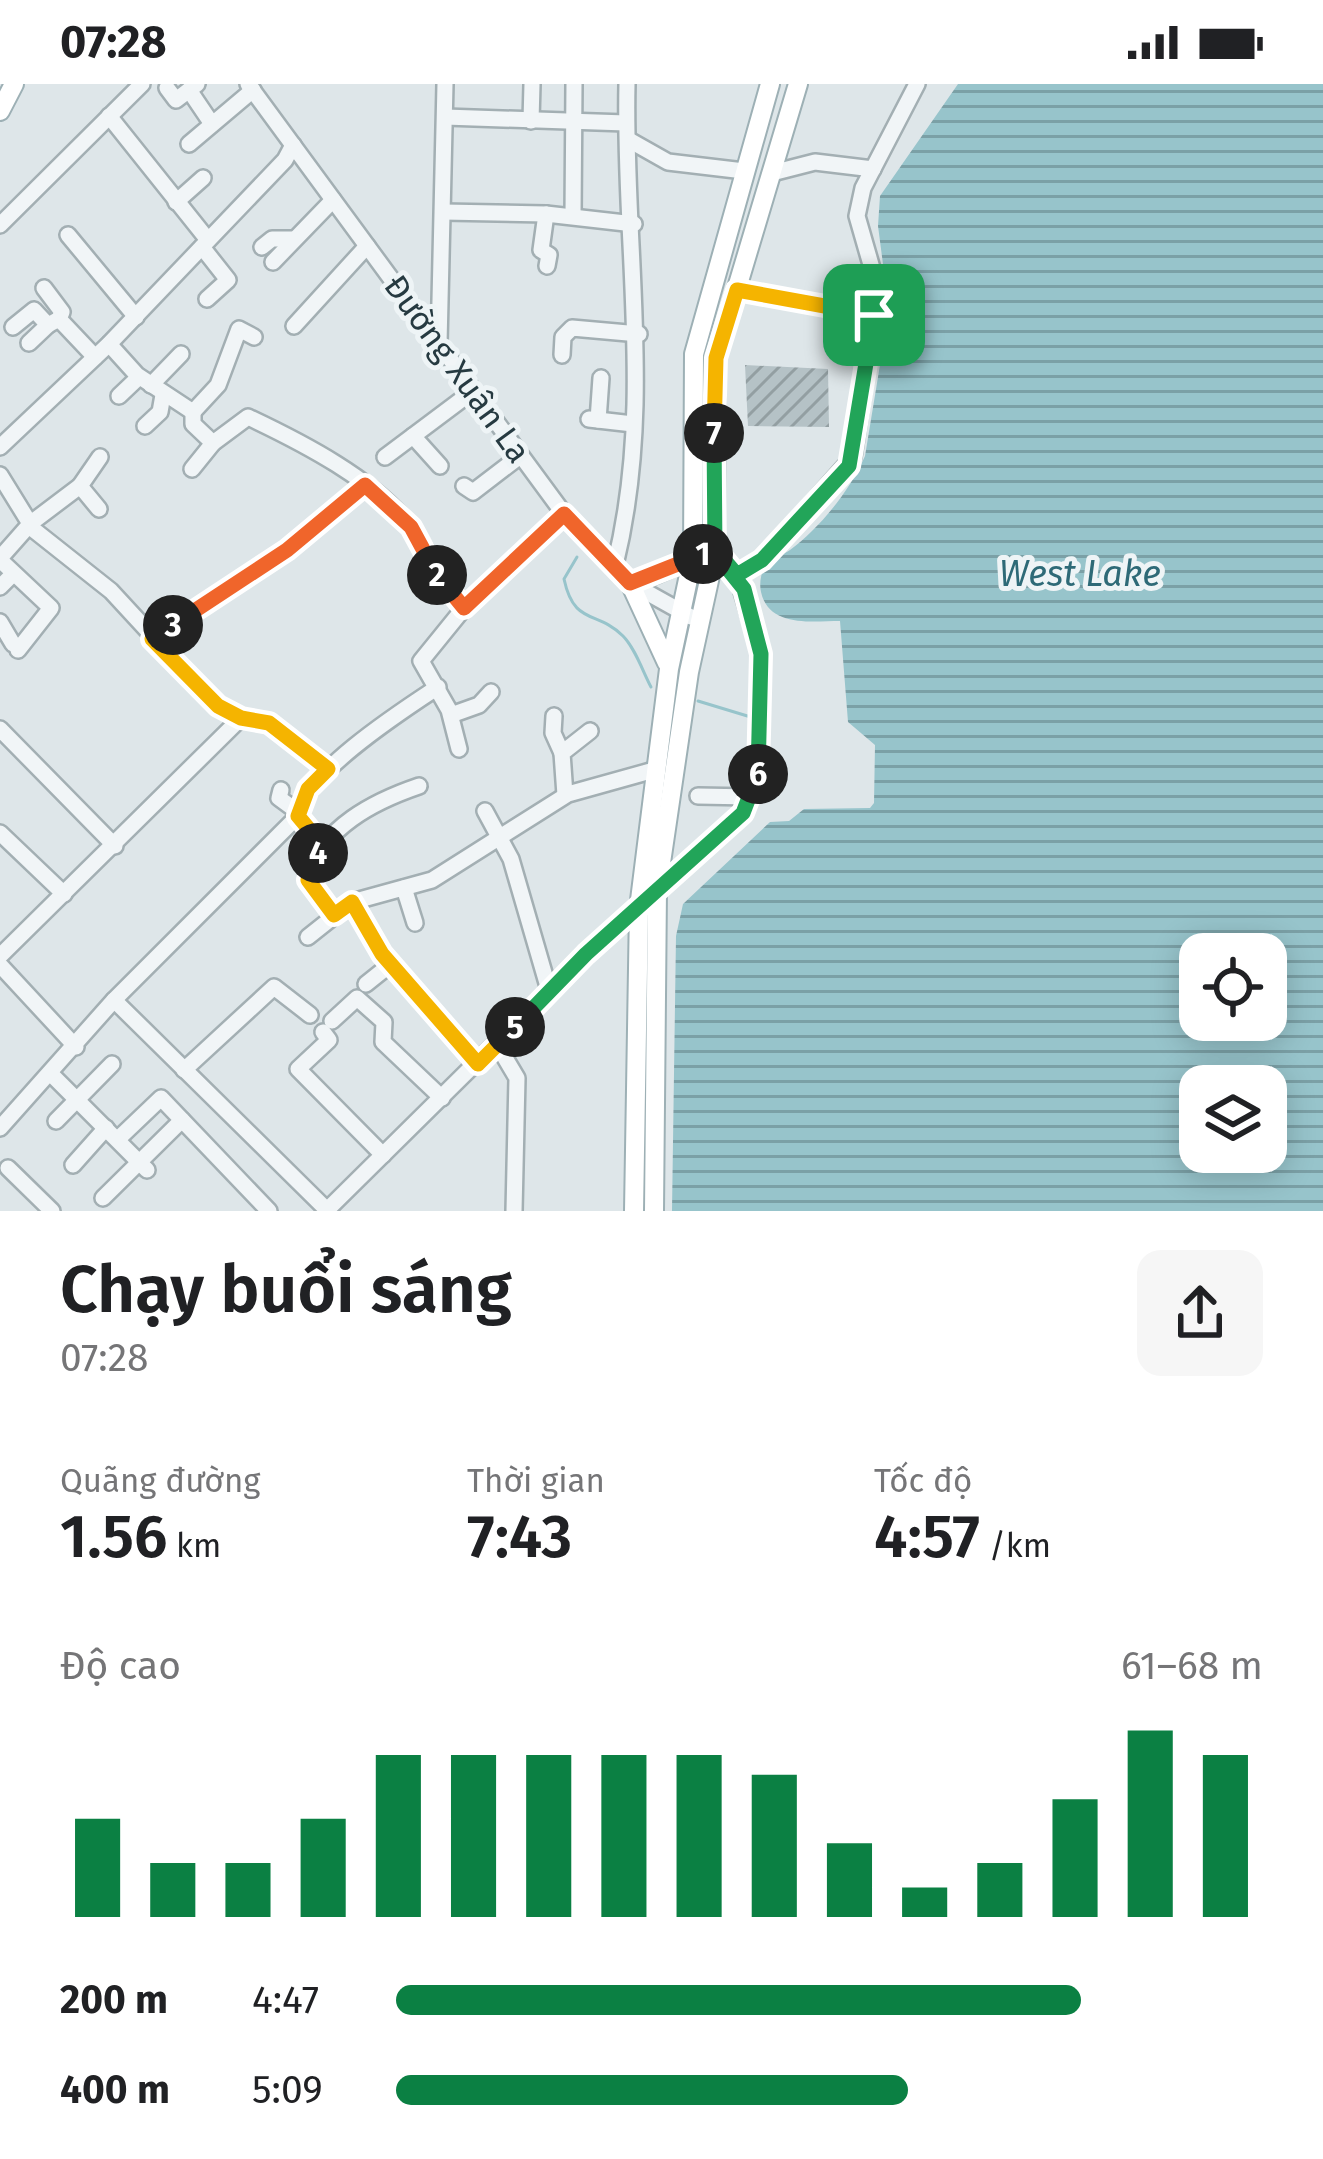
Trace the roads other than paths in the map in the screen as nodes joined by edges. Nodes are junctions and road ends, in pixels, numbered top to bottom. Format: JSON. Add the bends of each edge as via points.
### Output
{"nodes":[{"id":1,"x":14,"y":84,"type":"edge"},
{"id":2,"x":142,"y":84,"type":"edge"},
{"id":3,"x":445,"y":84,"type":"edge"},
{"id":4,"x":532,"y":84,"type":"edge"},
{"id":5,"x":574,"y":84,"type":"edge"},
{"id":6,"x":627,"y":84,"type":"edge"},
{"id":7,"x":770,"y":84,"type":"edge"},
{"id":8,"x":798,"y":84,"type":"edge"},
{"id":9,"x":916,"y":84,"type":"edge"},
{"id":10,"x":193,"y":87,"type":"edge"},
{"id":11,"x":251,"y":87,"type":"edge"},
{"id":12,"x":167,"y":88,"type":"dead end"},
{"id":13,"x":0,"y":110,"type":"edge"},
{"id":14,"x":109,"y":116,"type":"junction"},
{"id":15,"x":445,"y":118,"type":"junction"},
{"id":16,"x":531,"y":121,"type":"junction"},
{"id":17,"x":212,"y":124,"type":"junction"},
{"id":18,"x":572,"y":124,"type":"junction"},
{"id":19,"x":627,"y":131,"type":"junction"},
{"id":20,"x":189,"y":144,"type":"dead end"},
{"id":21,"x":293,"y":145,"type":"junction"},
{"id":22,"x":873,"y":169,"type":"junction"},
{"id":23,"x":744,"y":172,"type":"junction"},
{"id":24,"x":772,"y":173,"type":"junction"},
{"id":25,"x":203,"y":178,"type":"dead end"},
{"id":26,"x":333,"y":200,"type":"junction"},
{"id":27,"x":176,"y":202,"type":"junction"},
{"id":28,"x":443,"y":212,"type":"junction"},
{"id":29,"x":546,"y":214,"type":"junction"},
{"id":30,"x":573,"y":216,"type":"junction"},
{"id":31,"x":634,"y":224,"type":"junction"},
{"id":32,"x":0,"y":225,"type":"edge"},
{"id":33,"x":68,"y":235,"type":"dead end"},
{"id":34,"x":292,"y":239,"type":"junction"},
{"id":35,"x":205,"y":244,"type":"junction"},
{"id":36,"x":368,"y":246,"type":"junction"},
{"id":37,"x":262,"y":247,"type":"dead end"},
{"id":38,"x":273,"y":262,"type":"dead end"},
{"id":39,"x":547,"y":266,"type":"dead end"},
{"id":40,"x":737,"y":290,"type":"junction"},
{"id":41,"x":44,"y":298,"type":"dead end"},
{"id":42,"x":207,"y":299,"type":"dead end"},
{"id":43,"x":874,"y":315,"type":"junction"},
{"id":44,"x":136,"y":317,"type":"junction"},
{"id":45,"x":54,"y":322,"type":"junction"},
{"id":46,"x":294,"y":326,"type":"dead end"},
{"id":47,"x":13,"y":327,"type":"dead end"},
{"id":48,"x":639,"y":334,"type":"junction"},
{"id":49,"x":254,"y":337,"type":"dead end"},
{"id":50,"x":29,"y":343,"type":"dead end"},
{"id":51,"x":109,"y":344,"type":"junction"},
{"id":52,"x":440,"y":344,"type":"junction"},
{"id":53,"x":181,"y":354,"type":"dead end"},
{"id":54,"x":562,"y":355,"type":"dead end"},
{"id":55,"x":95,"y":357,"type":"junction"},
{"id":56,"x":601,"y":378,"type":"dead end"},
{"id":57,"x":151,"y":386,"type":"junction"},
{"id":58,"x":473,"y":391,"type":"junction"},
{"id":59,"x":119,"y":397,"type":"dead end"},
{"id":60,"x":193,"y":412,"type":"junction"},
{"id":61,"x":632,"y":424,"type":"junction"},
{"id":62,"x":145,"y":426,"type":"dead end"},
{"id":63,"x":413,"y":436,"type":"junction"},
{"id":64,"x":213,"y":443,"type":"junction"},
{"id":65,"x":0,"y":447,"type":"edge"},
{"id":66,"x":520,"y":456,"type":"junction"},
{"id":67,"x":100,"y":457,"type":"dead end"},
{"id":68,"x":385,"y":457,"type":"dead end"},
{"id":69,"x":440,"y":466,"type":"dead end"},
{"id":70,"x":192,"y":469,"type":"dead end"},
{"id":71,"x":0,"y":475,"type":"edge"},
{"id":72,"x":365,"y":485,"type":"junction"},
{"id":73,"x":80,"y":486,"type":"junction"},
{"id":74,"x":464,"y":486,"type":"dead end"},
{"id":75,"x":99,"y":509,"type":"dead end"},
{"id":76,"x":564,"y":514,"type":"junction"},
{"id":77,"x":31,"y":523,"type":"junction"},
{"id":78,"x":715,"y":553,"type":"junction"},
{"id":79,"x":693,"y":556,"type":"junction"},
{"id":80,"x":0,"y":559,"type":"edge"},
{"id":81,"x":428,"y":559,"type":"junction"},
{"id":82,"x":615,"y":565,"type":"junction"},
{"id":83,"x":411,"y":570,"type":"dead end"},
{"id":84,"x":14,"y":574,"type":"junction"},
{"id":85,"x":737,"y":575,"type":"junction"},
{"id":86,"x":630,"y":583,"type":"junction"},
{"id":87,"x":0,"y":587,"type":"edge"},
{"id":88,"x":464,"y":608,"type":"junction"},
{"id":89,"x":688,"y":616,"type":"junction"},
{"id":90,"x":0,"y":622,"type":"edge"},
{"id":91,"x":152,"y":639,"type":"junction"},
{"id":92,"x":669,"y":669,"type":"junction"},
{"id":93,"x":437,"y":687,"type":"junction"},
{"id":94,"x":487,"y":704,"type":"dead end"},
{"id":95,"x":451,"y":715,"type":"junction"},
{"id":96,"x":554,"y":716,"type":"dead end"},
{"id":97,"x":241,"y":718,"type":"junction"},
{"id":98,"x":0,"y":729,"type":"edge"},
{"id":99,"x":590,"y":731,"type":"dead end"},
{"id":100,"x":459,"y":748,"type":"dead end"},
{"id":101,"x":562,"y":753,"type":"junction"},
{"id":102,"x":328,"y":769,"type":"junction"},
{"id":103,"x":654,"y":770,"type":"junction"},
{"id":104,"x":419,"y":786,"type":"dead end"},
{"id":105,"x":281,"y":790,"type":"dead end"},
{"id":106,"x":566,"y":795,"type":"junction"},
{"id":107,"x":698,"y":796,"type":"dead end"},
{"id":108,"x":751,"y":797,"type":"junction"},
{"id":109,"x":485,"y":812,"type":"dead end"},
{"id":110,"x":298,"y":814,"type":"junction"},
{"id":111,"x":0,"y":833,"type":"edge"},
{"id":112,"x":498,"y":838,"type":"junction"},
{"id":113,"x":115,"y":846,"type":"junction"},
{"id":114,"x":323,"y":846,"type":"junction"},
{"id":115,"x":404,"y":888,"type":"junction"},
{"id":116,"x":657,"y":890,"type":"junction"},
{"id":117,"x":64,"y":894,"type":"junction"},
{"id":118,"x":352,"y":902,"type":"junction"},
{"id":119,"x":639,"y":908,"type":"junction"},
{"id":120,"x":334,"y":915,"type":"junction"},
{"id":121,"x":416,"y":923,"type":"dead end"},
{"id":122,"x":308,"y":937,"type":"dead end"},
{"id":123,"x":1,"y":953,"type":"edge"},
{"id":124,"x":391,"y":964,"type":"junction"},
{"id":125,"x":366,"y":984,"type":"dead end"},
{"id":126,"x":549,"y":990,"type":"junction"},
{"id":127,"x":114,"y":1000,"type":"junction"},
{"id":128,"x":310,"y":1015,"type":"dead end"},
{"id":129,"x":498,"y":1046,"type":"junction"},
{"id":130,"x":76,"y":1047,"type":"junction"},
{"id":131,"x":112,"y":1064,"type":"dead end"},
{"id":132,"x":478,"y":1064,"type":"junction"},
{"id":133,"x":184,"y":1070,"type":"junction"},
{"id":134,"x":51,"y":1074,"type":"junction"},
{"id":135,"x":442,"y":1098,"type":"junction"},
{"id":136,"x":77,"y":1099,"type":"junction"},
{"id":137,"x":4,"y":1116,"type":"edge"},
{"id":138,"x":182,"y":1120,"type":"junction"},
{"id":139,"x":56,"y":1121,"type":"dead end"},
{"id":140,"x":112,"y":1134,"type":"junction"},
{"id":141,"x":383,"y":1155,"type":"junction"},
{"id":142,"x":73,"y":1165,"type":"dead end"},
{"id":143,"x":144,"y":1167,"type":"junction"},
{"id":144,"x":8,"y":1168,"type":"dead end"},
{"id":145,"x":103,"y":1198,"type":"dead end"},
{"id":146,"x":52,"y":1211,"type":"edge"},
{"id":147,"x":269,"y":1211,"type":"edge"},
{"id":148,"x":327,"y":1211,"type":"edge"},
{"id":149,"x":514,"y":1211,"type":"edge"},
{"id":150,"x":634,"y":1211,"type":"edge"},
{"id":151,"x":654,"y":1211,"type":"edge"}],
"edges":[{"from":1,"to":13,"type":"main road"},
{"from":2,"to":14,"type":"street"},
{"from":3,"to":15,"type":"street"},
{"from":4,"to":16,"type":"street"},
{"from":5,"to":18,"type":"street"},
{"from":6,"to":19,"type":"street"},
{"from":7,"to":23,"type":"main road"},
{"from":8,"to":24,"type":"main road"},
{"from":9,"to":22,"type":"street"},
{"from":10,"to":12,"type":"street","via":[[176,100]]},
{"from":10,"to":17,"type":"street"},
{"from":11,"to":17,"type":"street"},
{"from":11,"to":21,"type":"street","name":"Đường Xuân La"},
{"from":14,"to":27,"type":"street"},
{"from":14,"to":32,"type":"street"},
{"from":15,"to":16,"type":"street"},
{"from":15,"to":28,"type":"street"},
{"from":16,"to":18,"type":"street"},
{"from":17,"to":20,"type":"street"},
{"from":18,"to":19,"type":"street"},
{"from":18,"to":30,"type":"street"},
{"from":19,"to":23,"type":"street","via":[[668,162]]},
{"from":19,"to":31,"type":"street"},
{"from":21,"to":26,"type":"street","name":"Đường Xuân La"},
{"from":21,"to":35,"type":"street"},
{"from":22,"to":24,"type":"street","via":[[815,162]]},
{"from":22,"to":43,"type":"street","via":[[856,216],[876,278]]},
{"from":23,"to":79,"type":"main road","via":[[694,354]]},
{"from":24,"to":40,"type":"main road"},
{"from":25,"to":27,"type":"street"},
{"from":26,"to":34,"type":"street"},
{"from":26,"to":36,"type":"street","name":"Đường Xuân La"},
{"from":27,"to":35,"type":"street"},
{"from":28,"to":29,"type":"street"},
{"from":28,"to":52,"type":"street"},
{"from":29,"to":30,"type":"street"},
{"from":29,"to":39,"type":"street"},
{"from":30,"to":31,"type":"street"},
{"from":31,"to":48,"type":"street"},
{"from":33,"to":44,"type":"street"},
{"from":34,"to":37,"type":"street","via":[[272,238]]},
{"from":34,"to":38,"type":"street"},
{"from":35,"to":42,"type":"street","via":[[228,280]]},
{"from":35,"to":44,"type":"street"},
{"from":36,"to":46,"type":"street"},
{"from":36,"to":52,"type":"street","name":"Đường Xuân La"},
{"from":40,"to":43,"type":"street"},
{"from":40,"to":78,"type":"main road","via":[[716,358]]},
{"from":41,"to":45,"type":"street","via":[[62,312]]},
{"from":43,"to":85,"type":"street","via":[[849,466],[762,560]]},
{"from":44,"to":51,"type":"street"},
{"from":45,"to":47,"type":"street","via":[[34,310]]},
{"from":45,"to":50,"type":"street"},
{"from":45,"to":55,"type":"street"},
{"from":48,"to":54,"type":"street","via":[[572,328]]},
{"from":48,"to":61,"type":"street"},
{"from":49,"to":60,"type":"street","via":[[239,328],[218,385]]},
{"from":51,"to":55,"type":"street"},
{"from":51,"to":57,"type":"street"},
{"from":52,"to":58,"type":"street","name":"Đường Xuân La"},
{"from":53,"to":57,"type":"street"},
{"from":55,"to":65,"type":"street"},
{"from":56,"to":61,"type":"street","via":[[594,420]]},
{"from":57,"to":59,"type":"street"},
{"from":57,"to":60,"type":"street"},
{"from":57,"to":62,"type":"street","via":[[160,412]]},
{"from":58,"to":63,"type":"street"},
{"from":58,"to":66,"type":"street","name":"Đường Xuân La"},
{"from":60,"to":64,"type":"street","via":[[193,424]]},
{"from":61,"to":82,"type":"street","via":[[630,503]]},
{"from":63,"to":68,"type":"street"},
{"from":63,"to":69,"type":"street"},
{"from":64,"to":70,"type":"street"},
{"from":64,"to":72,"type":"street","via":[[248,417]]},
{"from":66,"to":74,"type":"street","via":[[473,492]]},
{"from":66,"to":76,"type":"street","name":"Đường Xuân La"},
{"from":67,"to":73,"type":"street"},
{"from":71,"to":77,"type":"street"},
{"from":72,"to":81,"type":"street","via":[[411,527]]},
{"from":72,"to":91,"type":"street","via":[[287,550]]},
{"from":73,"to":75,"type":"street"},
{"from":73,"to":77,"type":"street"},
{"from":76,"to":82,"type":"street","name":"Đường Xuân La"},
{"from":76,"to":88,"type":"street"},
{"from":77,"to":80,"type":"street"},
{"from":77,"to":91,"type":"street","via":[[111,591]]},
{"from":78,"to":79,"type":"main road"},
{"from":78,"to":85,"type":"main road"},
{"from":78,"to":89,"type":"main road"},
{"from":79,"to":86,"type":"main road"},
{"from":79,"to":89,"type":"main road"},
{"from":80,"to":84,"type":"street"},
{"from":81,"to":83,"type":"street"},
{"from":81,"to":88,"type":"street"},
{"from":82,"to":86,"type":"street","name":"Đường Xuân La"},
{"from":84,"to":87,"type":"street"},
{"from":84,"to":90,"type":"street","via":[[51,608],[15,647]]},
{"from":85,"to":108,"type":"street","via":[[761,654],[760,765]]},
{"from":86,"to":89,"type":"street","name":"Đường Xuân La"},
{"from":86,"to":92,"type":"main road"},
{"from":88,"to":93,"type":"street","via":[[421,661]]},
{"from":89,"to":92,"type":"main road"},
{"from":89,"to":116,"type":"main road"},
{"from":91,"to":97,"type":"street","via":[[218,706]]},
{"from":92,"to":103,"type":"main road"},
{"from":93,"to":95,"type":"street"},
{"from":93,"to":102,"type":"street"},
{"from":94,"to":95,"type":"street"},
{"from":95,"to":100,"type":"street"},
{"from":96,"to":101,"type":"street"},
{"from":97,"to":102,"type":"street","via":[[269,723]]},
{"from":97,"to":113,"type":"street"},
{"from":98,"to":113,"type":"street"},
{"from":99,"to":101,"type":"street"},
{"from":101,"to":106,"type":"street"},
{"from":102,"to":110,"type":"street"},
{"from":103,"to":106,"type":"street"},
{"from":103,"to":119,"type":"main road"},
{"from":104,"to":114,"type":"street","via":[[335,829]]},
{"from":105,"to":110,"type":"street","via":[[279,798]]},
{"from":106,"to":112,"type":"street"},
{"from":107,"to":108,"type":"street"},
{"from":108,"to":116,"type":"street"},
{"from":109,"to":112,"type":"street"},
{"from":110,"to":114,"type":"street"},
{"from":110,"to":127,"type":"street"},
{"from":111,"to":117,"type":"street"},
{"from":112,"to":115,"type":"street","via":[[432,880]]},
{"from":112,"to":126,"type":"street"},
{"from":113,"to":117,"type":"street"},
{"from":114,"to":120,"type":"street","via":[[308,880]]},
{"from":115,"to":118,"type":"street"},
{"from":115,"to":121,"type":"street"},
{"from":116,"to":119,"type":"street"},
{"from":116,"to":151,"type":"main road"},
{"from":117,"to":123,"type":"street"},
{"from":118,"to":120,"type":"street"},
{"from":118,"to":124,"type":"street"},
{"from":119,"to":126,"type":"street","via":[[583,948]]},
{"from":119,"to":150,"type":"main road"},
{"from":120,"to":122,"type":"street"},
{"from":123,"to":130,"type":"street"},
{"from":124,"to":125,"type":"street"},
{"from":124,"to":132,"type":"street"},
{"from":126,"to":129,"type":"street"},
{"from":127,"to":130,"type":"street"},
{"from":127,"to":133,"type":"street"},
{"from":128,"to":133,"type":"street","via":[[274,987]]},
{"from":129,"to":132,"type":"street"},
{"from":129,"to":149,"type":"street","via":[[517,1078]]},
{"from":130,"to":134,"type":"street"},
{"from":131,"to":136,"type":"street"},
{"from":132,"to":135,"type":"street"},
{"from":133,"to":148,"type":"street"},
{"from":134,"to":136,"type":"street"},
{"from":134,"to":137,"type":"street"},
{"from":135,"to":141,"type":"street"},
{"from":135,"to":141,"type":"street","via":[[383,1042],[384,1022],[357,998],[298,1070]]},
{"from":136,"to":139,"type":"street"},
{"from":136,"to":140,"type":"street"},
{"from":138,"to":140,"type":"street","via":[[161,1098]]},
{"from":138,"to":143,"type":"street"},
{"from":138,"to":147,"type":"street"},
{"from":140,"to":142,"type":"street"},
{"from":140,"to":143,"type":"street"},
{"from":141,"to":148,"type":"street"},
{"from":143,"to":145,"type":"street"},
{"from":144,"to":146,"type":"street"}]}
